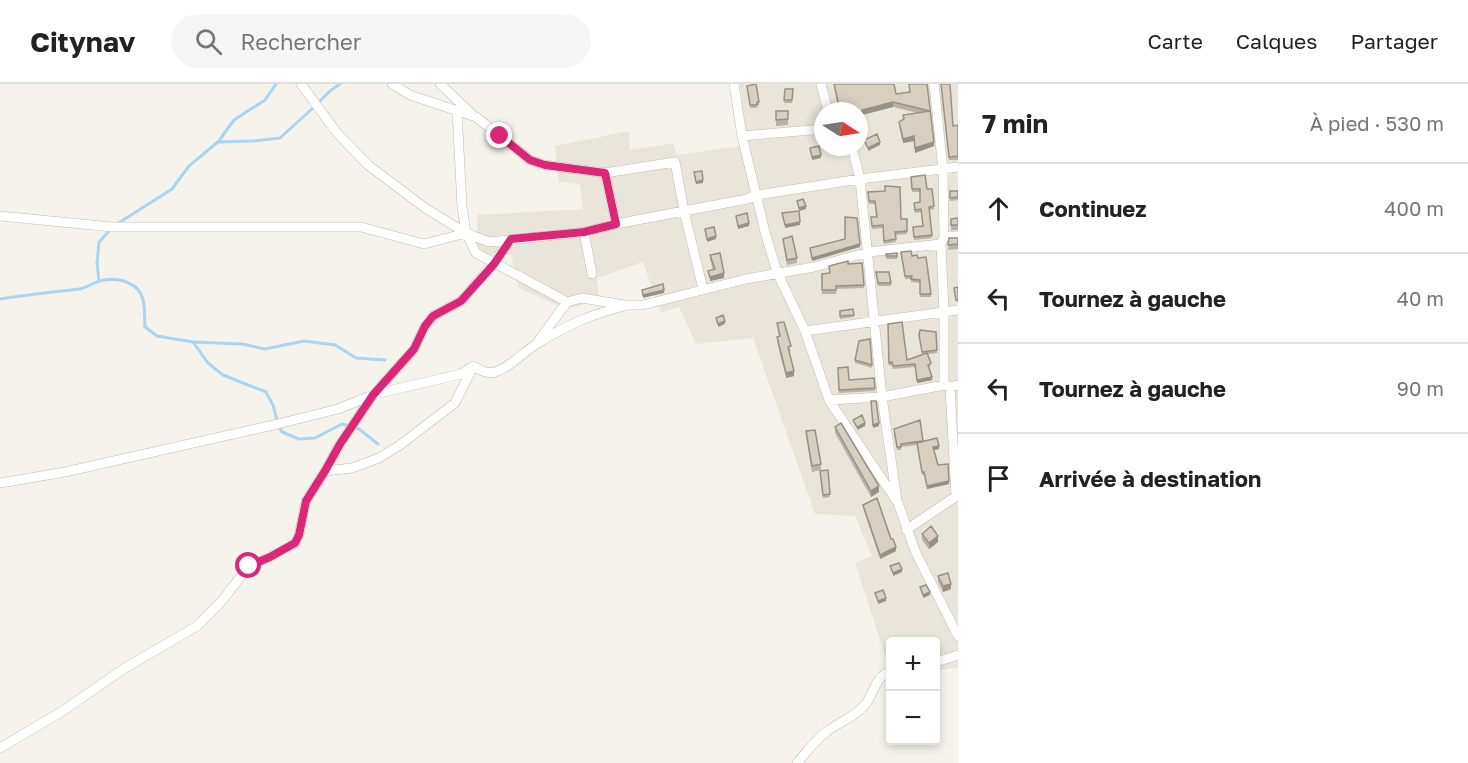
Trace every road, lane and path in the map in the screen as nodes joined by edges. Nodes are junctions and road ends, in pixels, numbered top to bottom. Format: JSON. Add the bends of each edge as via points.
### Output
{"nodes":[{"id":1,"x":301,"y":84,"type":"edge"},
{"id":2,"x":392,"y":84,"type":"edge"},
{"id":3,"x":440,"y":84,"type":"edge"},
{"id":4,"x":734,"y":84,"type":"edge"},
{"id":5,"x":821,"y":84,"type":"edge"},
{"id":6,"x":934,"y":84,"type":"edge"},
{"id":7,"x":826,"y":102,"type":"edge"},
{"id":8,"x":457,"y":111,"type":"junction"},
{"id":9,"x":476,"y":117,"type":"junction"},
{"id":10,"x":814,"y":130,"type":"edge"},
{"id":11,"x":742,"y":136,"type":"junction"},
{"id":12,"x":854,"y":156,"type":"edge"},
{"id":13,"x":958,"y":167,"type":"edge"},
{"id":14,"x":943,"y":170,"type":"junction"},
{"id":15,"x":605,"y":173,"type":"junction"},
{"id":16,"x":860,"y":179,"type":"junction"},
{"id":17,"x":757,"y":195,"type":"junction"},
{"id":18,"x":684,"y":211,"type":"junction"},
{"id":19,"x":0,"y":216,"type":"edge"},
{"id":20,"x":616,"y":224,"type":"junction"},
{"id":21,"x":584,"y":232,"type":"junction"},
{"id":22,"x":466,"y":233,"type":"junction"},
{"id":23,"x":958,"y":236,"type":"edge"},
{"id":24,"x":511,"y":239,"type":"junction"},
{"id":25,"x":943,"y":241,"type":"junction"},
{"id":26,"x":869,"y":252,"type":"junction"},
{"id":27,"x":494,"y":264,"type":"junction"},
{"id":28,"x":777,"y":272,"type":"junction"},
{"id":29,"x":592,"y":274,"type":"dead end"},
{"id":30,"x":703,"y":290,"type":"junction"},
{"id":31,"x":567,"y":302,"type":"junction"},
{"id":32,"x":628,"y":305,"type":"junction"},
{"id":33,"x":958,"y":310,"type":"edge"},
{"id":34,"x":944,"y":312,"type":"junction"},
{"id":35,"x":876,"y":323,"type":"junction"},
{"id":36,"x":805,"y":331,"type":"junction"},
{"id":37,"x":536,"y":344,"type":"junction"},
{"id":38,"x":473,"y":366,"type":"junction"},
{"id":39,"x":951,"y":386,"type":"edge"},
{"id":40,"x":373,"y":395,"type":"junction"},
{"id":41,"x":882,"y":397,"type":"junction"},
{"id":42,"x":829,"y":400,"type":"junction"},
{"id":43,"x":325,"y":471,"type":"junction"},
{"id":44,"x":0,"y":483,"type":"edge"},
{"id":45,"x":957,"y":496,"type":"edge"},
{"id":46,"x":898,"y":503,"type":"junction"},
{"id":47,"x":906,"y":530,"type":"junction"},
{"id":48,"x":958,"y":636,"type":"edge"},
{"id":49,"x":958,"y":655,"type":"edge"},
{"id":50,"x":940,"y":661,"type":"edge"},
{"id":51,"x":886,"y":674,"type":"edge"},
{"id":52,"x":0,"y":748,"type":"edge"},
{"id":53,"x":796,"y":763,"type":"edge"}],
"edges":[{"from":1,"to":22,"type":"street","via":[[337,133],[368,165]]},
{"from":2,"to":8,"type":"street","via":[[410,95]]},
{"from":3,"to":9,"type":"street"},
{"from":4,"to":11,"type":"street"},
{"from":5,"to":7,"type":"street"},
{"from":6,"to":14,"type":"street"},
{"from":8,"to":9,"type":"street"},
{"from":8,"to":22,"type":"street"},
{"from":9,"to":15,"type":"street","via":[[530,160]]},
{"from":10,"to":11,"type":"street"},
{"from":11,"to":17,"type":"street"},
{"from":12,"to":16,"type":"street"},
{"from":13,"to":14,"type":"street"},
{"from":14,"to":16,"type":"street"},
{"from":14,"to":25,"type":"street"},
{"from":15,"to":18,"type":"street","via":[[675,162]]},
{"from":15,"to":20,"type":"street"},
{"from":16,"to":17,"type":"street"},
{"from":16,"to":26,"type":"street"},
{"from":17,"to":18,"type":"street"},
{"from":17,"to":28,"type":"street"},
{"from":18,"to":20,"type":"street"},
{"from":18,"to":30,"type":"street"},
{"from":19,"to":22,"type":"street","via":[[112,227],[361,227],[424,244]]},
{"from":20,"to":21,"type":"street"},
{"from":21,"to":24,"type":"street"},
{"from":21,"to":29,"type":"street"},
{"from":22,"to":24,"type":"street","via":[[489,242]]},
{"from":22,"to":27,"type":"street","via":[[476,253]]},
{"from":23,"to":25,"type":"street"},
{"from":24,"to":27,"type":"street"},
{"from":25,"to":26,"type":"street"},
{"from":25,"to":34,"type":"street"},
{"from":26,"to":28,"type":"street"},
{"from":26,"to":35,"type":"street"},
{"from":27,"to":31,"type":"street"},
{"from":27,"to":40,"type":"street","via":[[461,301],[433,316],[414,349]]},
{"from":28,"to":30,"type":"street"},
{"from":28,"to":36,"type":"street"},
{"from":30,"to":32,"type":"street"},
{"from":31,"to":32,"type":"street","via":[[582,298]]},
{"from":31,"to":37,"type":"street"},
{"from":32,"to":37,"type":"street","via":[[593,314]]},
{"from":33,"to":34,"type":"street"},
{"from":34,"to":35,"type":"street"},
{"from":34,"to":39,"type":"street"},
{"from":35,"to":36,"type":"street"},
{"from":35,"to":41,"type":"street"},
{"from":36,"to":42,"type":"street"},
{"from":37,"to":38,"type":"street","via":[[497,371],[488,373]]},
{"from":38,"to":40,"type":"street","via":[[461,374]]},
{"from":38,"to":43,"type":"street","via":[[455,404],[400,445],[352,468]]},
{"from":39,"to":41,"type":"street"},
{"from":39,"to":45,"type":"street"},
{"from":40,"to":43,"type":"street"},
{"from":40,"to":44,"type":"street","via":[[338,409],[278,424]]},
{"from":41,"to":42,"type":"street"},
{"from":41,"to":46,"type":"street"},
{"from":42,"to":46,"type":"street"},
{"from":43,"to":52,"type":"street","via":[[306,501],[295,543],[249,566],[197,626]]},
{"from":45,"to":47,"type":"street"},
{"from":46,"to":47,"type":"street"},
{"from":47,"to":48,"type":"street"},
{"from":49,"to":50,"type":"street"},
{"from":51,"to":53,"type":"street","via":[[859,711],[825,733]]}]}
